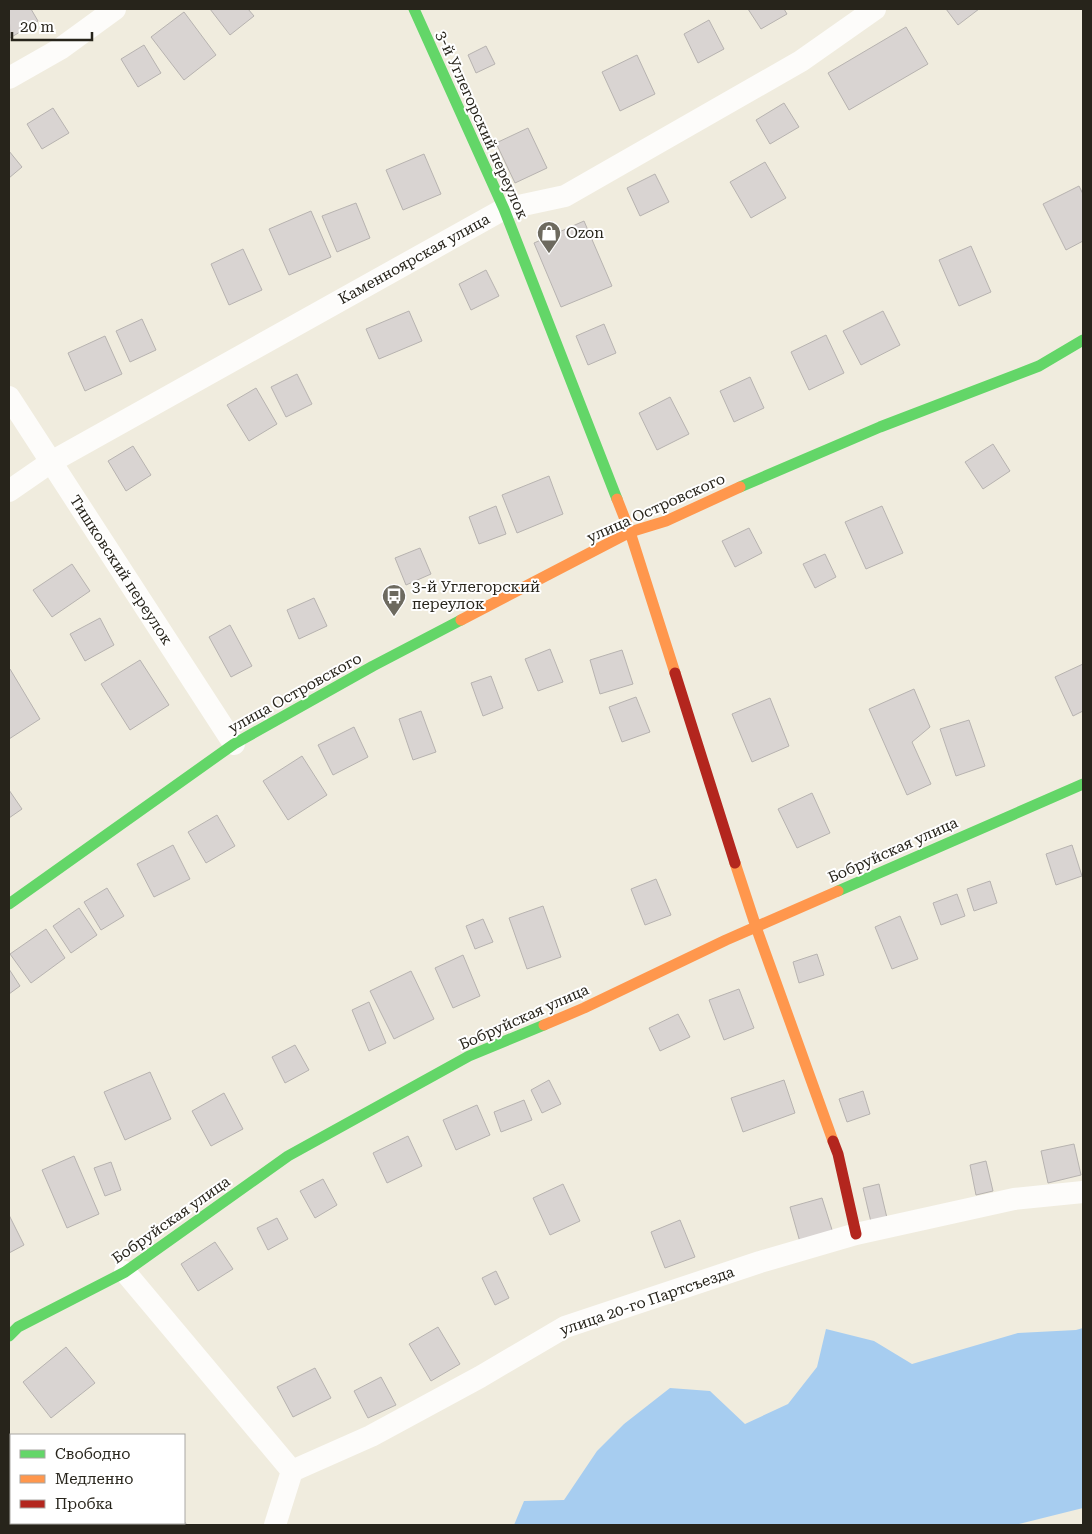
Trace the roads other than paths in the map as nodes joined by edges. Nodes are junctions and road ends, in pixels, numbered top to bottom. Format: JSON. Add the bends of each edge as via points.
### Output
{"nodes":[{"id":1,"x":115,"y":9,"type":"edge"},
{"id":2,"x":414,"y":9,"type":"edge"},
{"id":3,"x":875,"y":9,"type":"edge"},
{"id":4,"x":9,"y":78,"type":"edge"},
{"id":5,"x":504,"y":209,"type":"junction"},
{"id":6,"x":1083,"y":340,"type":"edge"},
{"id":7,"x":9,"y":397,"type":"edge"},
{"id":8,"x":51,"y":462,"type":"junction"},
{"id":9,"x":9,"y":491,"type":"edge"},
{"id":10,"x":630,"y":532,"type":"junction"},
{"id":11,"x":234,"y":744,"type":"junction"},
{"id":12,"x":1083,"y":784,"type":"edge"},
{"id":13,"x":9,"y":904,"type":"edge"},
{"id":14,"x":756,"y":927,"type":"junction"},
{"id":15,"x":1083,"y":1192,"type":"edge"},
{"id":16,"x":856,"y":1234,"type":"junction"},
{"id":17,"x":125,"y":1272,"type":"junction"},
{"id":18,"x":12,"y":1325,"type":"edge"},
{"id":19,"x":292,"y":1471,"type":"junction"},
{"id":20,"x":275,"y":1525,"type":"edge"}],
"edges":[{"from":1,"to":4,"type":"street","via":[[60,49]]},
{"from":2,"to":5,"type":"street","name":"3-й Углегорский переулок"},
{"from":3,"to":5,"type":"street","name":"Каменноярская улица","via":[[801,61],[565,196]]},
{"from":5,"to":8,"type":"street","name":"Каменноярская улица"},
{"from":5,"to":10,"type":"street","name":"3-й Углегорский переулок"},
{"from":6,"to":10,"type":"street","name":"улица Островского","via":[[1039,366],[765,475],[666,521]]},
{"from":7,"to":8,"type":"street","name":"Тишковский переулок"},
{"from":8,"to":9,"type":"street","name":"Каменноярская улица"},
{"from":8,"to":11,"type":"street","name":"Тишковский переулок"},
{"from":10,"to":11,"type":"street","name":"улица Островского","via":[[373,666]]},
{"from":10,"to":14,"type":"street","name":"3-й Углегорский переулок"},
{"from":11,"to":13,"type":"street","name":"улица Островского"},
{"from":12,"to":14,"type":"street","name":"Бобруйская улица","via":[[880,870]]},
{"from":14,"to":16,"type":"street","name":"3-й Углегорский переулок","via":[[838,1154]]},
{"from":14,"to":17,"type":"street","name":"Бобруйская улица","via":[[584,1008],[469,1056],[288,1156]]},
{"from":15,"to":16,"type":"street","name":"улица 20-го Партсъезда","via":[[1014,1199]]},
{"from":16,"to":19,"type":"street","name":"улица 20-го Партсъезда","via":[[760,1262],[565,1327],[480,1378],[371,1436]]},
{"from":17,"to":18,"type":"street","name":"Бобруйская улица"},
{"from":17,"to":19,"type":"street"},
{"from":19,"to":20,"type":"street"}]}
